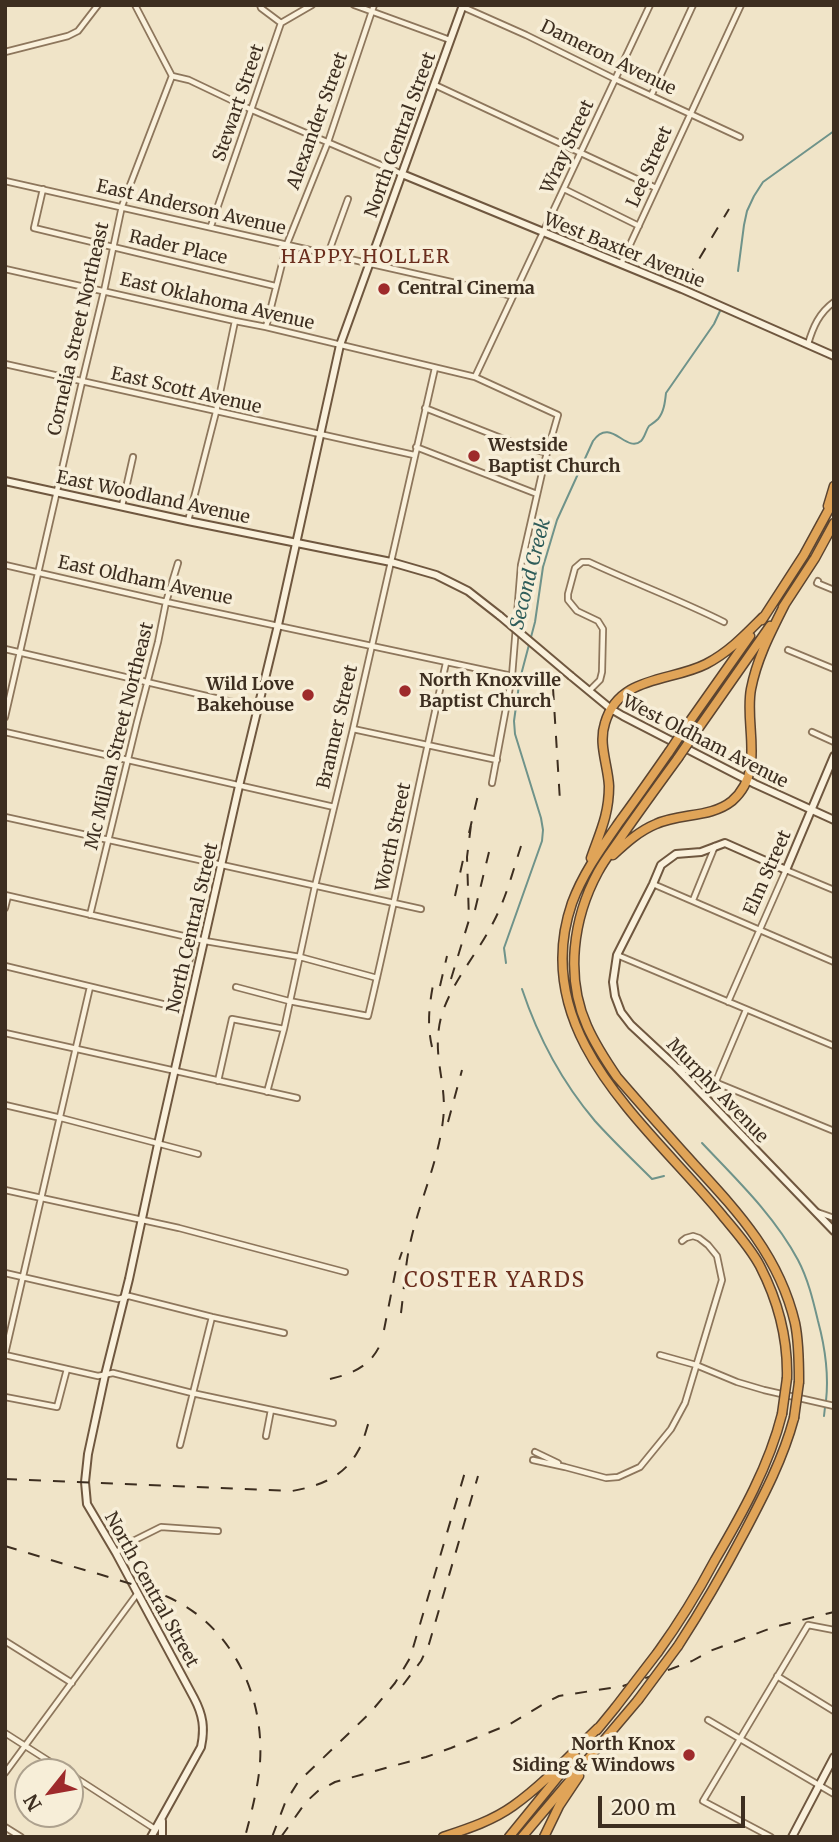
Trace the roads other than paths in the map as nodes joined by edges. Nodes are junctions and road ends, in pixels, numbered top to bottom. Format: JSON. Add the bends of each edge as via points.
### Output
{"nodes":[{"id":1,"x":98,"y":5,"type":"edge"},
{"id":2,"x":135,"y":5,"type":"edge"},
{"id":3,"x":260,"y":5,"type":"edge"},
{"id":4,"x":312,"y":5,"type":"edge"},
{"id":5,"x":354,"y":5,"type":"edge"},
{"id":6,"x":374,"y":5,"type":"edge"},
{"id":7,"x":650,"y":5,"type":"edge"},
{"id":8,"x":694,"y":5,"type":"edge"},
{"id":9,"x":741,"y":5,"type":"edge"},
{"id":10,"x":463,"y":6,"type":"edge"},
{"id":11,"x":303,"y":7,"type":"edge"},
{"id":12,"x":371,"y":12,"type":"junction"},
{"id":13,"x":281,"y":23,"type":"junction"},
{"id":14,"x":450,"y":40,"type":"junction"},
{"id":15,"x":5,"y":52,"type":"edge"},
{"id":16,"x":172,"y":76,"type":"junction"},
{"id":17,"x":615,"y":79,"type":"junction"},
{"id":18,"x":435,"y":85,"type":"junction"},
{"id":19,"x":651,"y":96,"type":"junction"},
{"id":20,"x":252,"y":110,"type":"junction"},
{"id":21,"x":690,"y":113,"type":"junction"},
{"id":22,"x":740,"y":136,"type":"dead end"},
{"id":23,"x":328,"y":142,"type":"junction"},
{"id":24,"x":581,"y":152,"type":"junction"},
{"id":25,"x":402,"y":174,"type":"junction"},
{"id":26,"x":5,"y":181,"type":"edge"},
{"id":27,"x":656,"y":188,"type":"junction"},
{"id":28,"x":43,"y":189,"type":"junction"},
{"id":29,"x":564,"y":189,"type":"junction"},
{"id":30,"x":348,"y":199,"type":"dead end"},
{"id":31,"x":122,"y":206,"type":"junction"},
{"id":32,"x":211,"y":226,"type":"junction"},
{"id":33,"x":639,"y":226,"type":"junction"},
{"id":34,"x":543,"y":233,"type":"junction"},
{"id":35,"x":287,"y":244,"type":"junction"},
{"id":36,"x":112,"y":247,"type":"junction"},
{"id":37,"x":328,"y":254,"type":"junction"},
{"id":38,"x":370,"y":264,"type":"junction"},
{"id":39,"x":621,"y":264,"type":"junction"},
{"id":40,"x":5,"y":268,"type":"edge"},
{"id":41,"x":275,"y":286,"type":"junction"},
{"id":42,"x":104,"y":291,"type":"junction"},
{"id":43,"x":513,"y":296,"type":"junction"},
{"id":44,"x":834,"y":302,"type":"edge"},
{"id":45,"x":235,"y":321,"type":"junction"},
{"id":46,"x":266,"y":327,"type":"junction"},
{"id":47,"x":808,"y":344,"type":"junction"},
{"id":48,"x":340,"y":345,"type":"junction"},
{"id":49,"x":834,"y":356,"type":"edge"},
{"id":50,"x":5,"y":364,"type":"edge"},
{"id":51,"x":435,"y":368,"type":"junction"},
{"id":52,"x":475,"y":377,"type":"junction"},
{"id":53,"x":82,"y":382,"type":"junction"},
{"id":54,"x":425,"y":408,"type":"junction"},
{"id":55,"x":216,"y":412,"type":"junction"},
{"id":56,"x":320,"y":435,"type":"junction"},
{"id":57,"x":416,"y":447,"type":"junction"},
{"id":58,"x":547,"y":453,"type":"junction"},
{"id":59,"x":414,"y":456,"type":"junction"},
{"id":60,"x":133,"y":457,"type":"dead end"},
{"id":61,"x":5,"y":481,"type":"edge"},
{"id":62,"x":834,"y":486,"type":"edge"},
{"id":63,"x":57,"y":492,"type":"junction"},
{"id":64,"x":537,"y":494,"type":"junction"},
{"id":65,"x":834,"y":500,"type":"edge"},
{"id":66,"x":121,"y":506,"type":"junction"},
{"id":67,"x":826,"y":515,"type":"junction"},
{"id":68,"x":188,"y":521,"type":"junction"},
{"id":69,"x":834,"y":523,"type":"edge"},
{"id":70,"x":834,"y":530,"type":"edge"},
{"id":71,"x":295,"y":542,"type":"junction"},
{"id":72,"x":824,"y":542,"type":"junction"},
{"id":73,"x":391,"y":562,"type":"junction"},
{"id":74,"x":178,"y":564,"type":"dead end"},
{"id":75,"x":5,"y":565,"type":"edge"},
{"id":76,"x":38,"y":572,"type":"junction"},
{"id":77,"x":818,"y":581,"type":"dead end"},
{"id":78,"x":834,"y":590,"type":"edge"},
{"id":79,"x":166,"y":602,"type":"junction"},
{"id":80,"x":785,"y":604,"type":"junction"},
{"id":81,"x":764,"y":617,"type":"junction"},
{"id":82,"x":724,"y":622,"type":"dead end"},
{"id":83,"x":278,"y":625,"type":"junction"},
{"id":84,"x":371,"y":646,"type":"junction"},
{"id":85,"x":5,"y":649,"type":"edge"},
{"id":86,"x":788,"y":650,"type":"dead end"},
{"id":87,"x":20,"y":653,"type":"junction"},
{"id":88,"x":446,"y":663,"type":"junction"},
{"id":89,"x":834,"y":669,"type":"edge"},
{"id":90,"x":512,"y":676,"type":"junction"},
{"id":91,"x":148,"y":682,"type":"junction"},
{"id":92,"x":589,"y":691,"type":"junction"},
{"id":93,"x":258,"y":708,"type":"junction"},
{"id":94,"x":611,"y":709,"type":"junction"},
{"id":95,"x":5,"y":717,"type":"edge"},
{"id":96,"x":353,"y":729,"type":"junction"},
{"id":97,"x":5,"y":732,"type":"edge"},
{"id":98,"x":812,"y":732,"type":"dead end"},
{"id":99,"x":834,"y":742,"type":"edge"},
{"id":100,"x":427,"y":745,"type":"junction"},
{"id":101,"x":834,"y":756,"type":"edge"},
{"id":102,"x":497,"y":760,"type":"junction"},
{"id":103,"x":128,"y":761,"type":"junction"},
{"id":104,"x":747,"y":780,"type":"junction"},
{"id":105,"x":492,"y":783,"type":"dead end"},
{"id":106,"x":239,"y":786,"type":"junction"},
{"id":107,"x":334,"y":807,"type":"junction"},
{"id":108,"x":811,"y":810,"type":"junction"},
{"id":109,"x":5,"y":817,"type":"edge"},
{"id":110,"x":834,"y":820,"type":"edge"},
{"id":111,"x":108,"y":841,"type":"junction"},
{"id":112,"x":715,"y":846,"type":"junction"},
{"id":113,"x":222,"y":866,"type":"junction"},
{"id":114,"x":599,"y":869,"type":"junction"},
{"id":115,"x":786,"y":870,"type":"junction"},
{"id":116,"x":584,"y":877,"type":"junction"},
{"id":117,"x":653,"y":884,"type":"junction"},
{"id":118,"x":314,"y":886,"type":"junction"},
{"id":119,"x":834,"y":890,"type":"edge"},
{"id":120,"x":7,"y":895,"type":"edge"},
{"id":121,"x":693,"y":900,"type":"junction"},
{"id":122,"x":395,"y":903,"type":"junction"},
{"id":123,"x":5,"y":908,"type":"edge"},
{"id":124,"x":421,"y":909,"type":"dead end"},
{"id":125,"x":90,"y":915,"type":"junction"},
{"id":126,"x":759,"y":929,"type":"junction"},
{"id":127,"x":195,"y":939,"type":"junction"},
{"id":128,"x":205,"y":941,"type":"junction"},
{"id":129,"x":617,"y":955,"type":"junction"},
{"id":130,"x":300,"y":957,"type":"junction"},
{"id":131,"x":834,"y":962,"type":"edge"},
{"id":132,"x":5,"y":966,"type":"edge"},
{"id":133,"x":377,"y":978,"type":"junction"},
{"id":134,"x":90,"y":986,"type":"junction"},
{"id":135,"x":236,"y":987,"type":"dead end"},
{"id":136,"x":289,"y":1001,"type":"junction"},
{"id":137,"x":728,"y":1002,"type":"junction"},
{"id":138,"x":746,"y":1010,"type":"junction"},
{"id":139,"x":284,"y":1029,"type":"junction"},
{"id":140,"x":5,"y":1033,"type":"edge"},
{"id":141,"x":834,"y":1046,"type":"edge"},
{"id":142,"x":76,"y":1050,"type":"junction"},
{"id":143,"x":674,"y":1065,"type":"junction"},
{"id":144,"x":175,"y":1072,"type":"junction"},
{"id":145,"x":218,"y":1081,"type":"junction"},
{"id":146,"x":716,"y":1081,"type":"junction"},
{"id":147,"x":267,"y":1092,"type":"junction"},
{"id":148,"x":297,"y":1098,"type":"dead end"},
{"id":149,"x":5,"y":1105,"type":"edge"},
{"id":150,"x":61,"y":1118,"type":"junction"},
{"id":151,"x":834,"y":1131,"type":"edge"},
{"id":152,"x":158,"y":1144,"type":"junction"},
{"id":153,"x":198,"y":1154,"type":"dead end"},
{"id":154,"x":5,"y":1190,"type":"edge"},
{"id":155,"x":41,"y":1198,"type":"junction"},
{"id":156,"x":813,"y":1210,"type":"junction"},
{"id":157,"x":834,"y":1218,"type":"edge"},
{"id":158,"x":141,"y":1221,"type":"junction"},
{"id":159,"x":834,"y":1231,"type":"edge"},
{"id":160,"x":696,"y":1237,"type":"dead end"},
{"id":161,"x":345,"y":1272,"type":"dead end"},
{"id":162,"x":5,"y":1273,"type":"edge"},
{"id":163,"x":24,"y":1278,"type":"junction"},
{"id":164,"x":123,"y":1297,"type":"junction"},
{"id":165,"x":212,"y":1317,"type":"junction"},
{"id":166,"x":284,"y":1333,"type":"dead end"},
{"id":167,"x":5,"y":1354,"type":"edge"},
{"id":168,"x":660,"y":1355,"type":"dead end"},
{"id":169,"x":696,"y":1365,"type":"junction"},
{"id":170,"x":67,"y":1368,"type":"junction"},
{"id":171,"x":105,"y":1374,"type":"junction"},
{"id":172,"x":192,"y":1393,"type":"junction"},
{"id":173,"x":5,"y":1397,"type":"edge"},
{"id":174,"x":832,"y":1406,"type":"edge"},
{"id":175,"x":271,"y":1410,"type":"junction"},
{"id":176,"x":333,"y":1423,"type":"dead end"},
{"id":177,"x":266,"y":1436,"type":"dead end"},
{"id":178,"x":180,"y":1445,"type":"dead end"},
{"id":179,"x":535,"y":1452,"type":"dead end"},
{"id":180,"x":533,"y":1460,"type":"dead end"},
{"id":181,"x":565,"y":1467,"type":"junction"},
{"id":182,"x":218,"y":1531,"type":"dead end"},
{"id":183,"x":116,"y":1553,"type":"junction"},
{"id":184,"x":137,"y":1594,"type":"junction"},
{"id":185,"x":834,"y":1630,"type":"edge"},
{"id":186,"x":5,"y":1641,"type":"edge"},
{"id":187,"x":777,"y":1676,"type":"junction"},
{"id":188,"x":72,"y":1683,"type":"junction"},
{"id":189,"x":834,"y":1711,"type":"edge"},
{"id":190,"x":708,"y":1720,"type":"dead end"},
{"id":191,"x":598,"y":1728,"type":"junction"},
{"id":192,"x":5,"y":1733,"type":"edge"},
{"id":193,"x":740,"y":1738,"type":"junction"},
{"id":194,"x":26,"y":1746,"type":"junction"},
{"id":195,"x":595,"y":1750,"type":"junction"},
{"id":196,"x":834,"y":1757,"type":"edge"},
{"id":197,"x":45,"y":1758,"type":"edge"},
{"id":198,"x":5,"y":1773,"type":"edge"},
{"id":199,"x":84,"y":1783,"type":"edge"},
{"id":200,"x":818,"y":1785,"type":"junction"},
{"id":201,"x":834,"y":1794,"type":"edge"},
{"id":202,"x":163,"y":1816,"type":"junction"},
{"id":203,"x":5,"y":1827,"type":"edge"},
{"id":204,"x":155,"y":1829,"type":"junction"},
{"id":205,"x":21,"y":1837,"type":"edge"},
{"id":206,"x":151,"y":1837,"type":"edge"},
{"id":207,"x":162,"y":1837,"type":"edge"},
{"id":208,"x":443,"y":1837,"type":"edge"},
{"id":209,"x":509,"y":1837,"type":"edge"},
{"id":210,"x":522,"y":1837,"type":"edge"},
{"id":211,"x":544,"y":1837,"type":"edge"},
{"id":212,"x":771,"y":1837,"type":"edge"},
{"id":213,"x":792,"y":1837,"type":"edge"}],
"edges":[{"from":1,"to":15,"type":"street","via":[[78,31]]},
{"from":2,"to":16,"type":"street"},
{"from":3,"to":13,"type":"street"},
{"from":4,"to":11,"type":"street"},
{"from":5,"to":12,"type":"street"},
{"from":6,"to":12,"type":"street","name":"Alexander Street"},
{"from":7,"to":17,"type":"street","name":"Wray Street"},
{"from":8,"to":19,"type":"street"},
{"from":9,"to":21,"type":"street","name":"Lee Street"},
{"from":10,"to":14,"type":"main road","name":"North Central Street"},
{"from":10,"to":17,"type":"street","name":"Dameron Avenue"},
{"from":11,"to":13,"type":"street"},
{"from":12,"to":14,"type":"street"},
{"from":12,"to":23,"type":"street","name":"Alexander Street"},
{"from":13,"to":20,"type":"street","name":"Stewart Street"},
{"from":14,"to":18,"type":"main road","name":"North Central Street"},
{"from":16,"to":20,"type":"street"},
{"from":16,"to":31,"type":"street","name":"Cornelia Street Northeast"},
{"from":17,"to":19,"type":"street","name":"Dameron Avenue"},
{"from":17,"to":24,"type":"street","name":"Wray Street"},
{"from":18,"to":24,"type":"street"},
{"from":18,"to":25,"type":"main road","name":"North Central Street"},
{"from":19,"to":21,"type":"street","name":"Dameron Avenue"},
{"from":20,"to":23,"type":"street"},
{"from":20,"to":32,"type":"street","name":"Stewart Street"},
{"from":21,"to":22,"type":"street","name":"Dameron Avenue"},
{"from":21,"to":27,"type":"street","name":"Lee Street"},
{"from":23,"to":25,"type":"street"},
{"from":23,"to":35,"type":"street","name":"Alexander Street"},
{"from":24,"to":27,"type":"street"},
{"from":24,"to":29,"type":"street","name":"Wray Street"},
{"from":25,"to":34,"type":"main road","name":"West Baxter Avenue"},
{"from":25,"to":38,"type":"main road","name":"North Central Street"},
{"from":26,"to":28,"type":"street","name":"East Anderson Avenue"},
{"from":27,"to":33,"type":"street","name":"Lee Street"},
{"from":28,"to":31,"type":"street","name":"East Anderson Avenue"},
{"from":28,"to":36,"type":"street","name":"Rader Place","via":[[34,228]]},
{"from":29,"to":33,"type":"street"},
{"from":29,"to":34,"type":"street","name":"Wray Street"},
{"from":30,"to":37,"type":"street"},
{"from":31,"to":32,"type":"street","name":"East Anderson Avenue"},
{"from":31,"to":36,"type":"street","name":"Cornelia Street Northeast"},
{"from":32,"to":35,"type":"street","name":"East Anderson Avenue"},
{"from":33,"to":39,"type":"street","name":"Lee Street"},
{"from":34,"to":39,"type":"main road","name":"West Baxter Avenue"},
{"from":34,"to":43,"type":"street","name":"Wray Street"},
{"from":35,"to":37,"type":"street","name":"East Anderson Avenue"},
{"from":35,"to":41,"type":"street","name":"Alexander Street"},
{"from":36,"to":41,"type":"street","name":"Rader Place"},
{"from":36,"to":42,"type":"street","name":"Cornelia Street Northeast"},
{"from":37,"to":38,"type":"street","name":"East Anderson Avenue"},
{"from":38,"to":43,"type":"street","name":"East Anderson Avenue"},
{"from":38,"to":48,"type":"main road","name":"North Central Street"},
{"from":39,"to":47,"type":"main road","name":"West Baxter Avenue"},
{"from":40,"to":42,"type":"street","name":"East Oklahoma Avenue"},
{"from":41,"to":46,"type":"street","name":"Alexander Street"},
{"from":42,"to":45,"type":"street","name":"East Oklahoma Avenue"},
{"from":42,"to":53,"type":"street","name":"Cornelia Street Northeast"},
{"from":43,"to":52,"type":"street","name":"Wray Street"},
{"from":44,"to":47,"type":"street","via":[[820,315]]},
{"from":45,"to":46,"type":"street","name":"East Oklahoma Avenue"},
{"from":45,"to":55,"type":"street"},
{"from":46,"to":48,"type":"street","name":"East Oklahoma Avenue"},
{"from":47,"to":49,"type":"main road","name":"West Baxter Avenue"},
{"from":48,"to":51,"type":"street","name":"East Oklahoma Avenue"},
{"from":48,"to":56,"type":"main road","name":"North Central Street"},
{"from":50,"to":53,"type":"street","name":"East Scott Avenue"},
{"from":51,"to":52,"type":"street","name":"East Oklahoma Avenue"},
{"from":51,"to":54,"type":"street","name":"Branner Street"},
{"from":52,"to":58,"type":"street","name":"East Oklahoma Avenue","via":[[558,415]]},
{"from":53,"to":55,"type":"street","name":"East Scott Avenue"},
{"from":53,"to":63,"type":"street","name":"Cornelia Street Northeast"},
{"from":54,"to":57,"type":"street","name":"Branner Street"},
{"from":54,"to":58,"type":"street"},
{"from":55,"to":56,"type":"street","name":"East Scott Avenue"},
{"from":55,"to":68,"type":"street"},
{"from":56,"to":59,"type":"street","name":"East Scott Avenue"},
{"from":56,"to":71,"type":"main road","name":"North Central Street"},
{"from":57,"to":59,"type":"street","name":"Branner Street"},
{"from":57,"to":64,"type":"street"},
{"from":58,"to":64,"type":"street"},
{"from":59,"to":73,"type":"street","name":"Branner Street"},
{"from":60,"to":66,"type":"street"},
{"from":61,"to":63,"type":"main road","name":"East Woodland Avenue"},
{"from":62,"to":67,"type":"highway"},
{"from":63,"to":66,"type":"main road","name":"East Woodland Avenue"},
{"from":63,"to":76,"type":"street","name":"Cornelia Street Northeast"},
{"from":64,"to":90,"type":"street","via":[[521,565]]},
{"from":65,"to":67,"type":"highway"},
{"from":66,"to":68,"type":"main road","name":"East Woodland Avenue"},
{"from":67,"to":81,"type":"highway"},
{"from":68,"to":71,"type":"main road","name":"East Woodland Avenue"},
{"from":69,"to":72,"type":"highway"},
{"from":70,"to":72,"type":"highway"},
{"from":71,"to":73,"type":"main road","name":"East Woodland Avenue"},
{"from":71,"to":83,"type":"main road","name":"North Central Street"},
{"from":72,"to":80,"type":"highway"},
{"from":73,"to":84,"type":"street","name":"Branner Street"},
{"from":73,"to":92,"type":"main road","name":"West Oldham Avenue","bridge":true,"via":[[436,575],[468,592]]},
{"from":74,"to":79,"type":"street","name":"Mc Millan Street Northeast"},
{"from":75,"to":76,"type":"street","name":"East Oldham Avenue"},
{"from":76,"to":79,"type":"street","name":"East Oldham Avenue"},
{"from":76,"to":87,"type":"street","name":"Cornelia Street Northeast"},
{"from":77,"to":78,"type":"street"},
{"from":79,"to":83,"type":"street","name":"East Oldham Avenue"},
{"from":79,"to":91,"type":"street","name":"Mc Millan Street Northeast"},
{"from":80,"to":104,"type":"highway","via":[[762,652],[750,693],[752,760]]},
{"from":80,"to":114,"type":"highway","bridge":true},
{"from":81,"to":94,"type":"highway","via":[[718,658],[638,685]]},
{"from":81,"to":116,"type":"highway","bridge":true},
{"from":82,"to":92,"type":"street","via":[[582,562],[575,568],[568,600],[603,629],[602,672]]},
{"from":83,"to":84,"type":"street"},
{"from":83,"to":93,"type":"main road","name":"North Central Street"},
{"from":84,"to":88,"type":"street"},
{"from":84,"to":96,"type":"street","name":"Branner Street"},
{"from":85,"to":87,"type":"street"},
{"from":86,"to":89,"type":"street"},
{"from":87,"to":91,"type":"street"},
{"from":87,"to":95,"type":"street","name":"Cornelia Street Northeast"},
{"from":88,"to":90,"type":"street"},
{"from":88,"to":100,"type":"street","name":"Worth Street"},
{"from":90,"to":102,"type":"street"},
{"from":91,"to":93,"type":"street"},
{"from":91,"to":103,"type":"street","name":"Mc Millan Street Northeast"},
{"from":92,"to":94,"type":"main road","name":"West Oldham Avenue"},
{"from":93,"to":106,"type":"main road","name":"North Central Street"},
{"from":94,"to":104,"type":"main road","name":"West Oldham Avenue"},
{"from":94,"to":116,"type":"highway","via":[[603,726],[608,803]]},
{"from":96,"to":100,"type":"street"},
{"from":96,"to":107,"type":"street","name":"Branner Street"},
{"from":97,"to":103,"type":"street"},
{"from":98,"to":99,"type":"street"},
{"from":100,"to":102,"type":"street"},
{"from":100,"to":122,"type":"street","name":"Worth Street"},
{"from":101,"to":108,"type":"main road","name":"Elm Street"},
{"from":102,"to":105,"type":"street"},
{"from":103,"to":106,"type":"street"},
{"from":103,"to":111,"type":"street","name":"Mc Millan Street Northeast"},
{"from":104,"to":108,"type":"main road","name":"West Oldham Avenue"},
{"from":104,"to":114,"type":"highway","via":[[734,800],[724,806],[657,823],[640,832]]},
{"from":106,"to":107,"type":"street"},
{"from":106,"to":113,"type":"main road","name":"North Central Street"},
{"from":107,"to":118,"type":"street","name":"Branner Street"},
{"from":108,"to":110,"type":"main road","name":"West Oldham Avenue"},
{"from":108,"to":115,"type":"main road","name":"Elm Street"},
{"from":109,"to":111,"type":"street"},
{"from":111,"to":113,"type":"street"},
{"from":111,"to":125,"type":"street","name":"Mc Millan Street Northeast"},
{"from":112,"to":115,"type":"main road","via":[[724,844]]},
{"from":112,"to":117,"type":"main road","via":[[667,859]]},
{"from":112,"to":121,"type":"street"},
{"from":113,"to":118,"type":"street"},
{"from":113,"to":128,"type":"main road","name":"North Central Street"},
{"from":114,"to":195,"type":"highway","bridge":true,"via":[[582,912],[574,951],[577,994],[586,1024],[617,1077],[741,1216],[776,1270],[796,1325],[799,1382],[788,1443],[716,1583],[678,1646]]},
{"from":115,"to":119,"type":"street"},
{"from":115,"to":126,"type":"street","name":"Elm Street"},
{"from":116,"to":191,"type":"highway","bridge":true,"via":[[572,903],[563,949],[572,1019],[588,1054],[614,1091],[759,1264],[774,1297],[787,1350],[776,1439],[735,1527],[658,1652]]},
{"from":117,"to":121,"type":"street"},
{"from":117,"to":129,"type":"main road"},
{"from":118,"to":122,"type":"street"},
{"from":118,"to":130,"type":"street","name":"Branner Street"},
{"from":120,"to":123,"type":"street"},
{"from":120,"to":125,"type":"street"},
{"from":121,"to":126,"type":"street"},
{"from":122,"to":124,"type":"street"},
{"from":122,"to":133,"type":"street","name":"Worth Street"},
{"from":125,"to":127,"type":"street"},
{"from":126,"to":131,"type":"street"},
{"from":126,"to":137,"type":"street","name":"Elm Street"},
{"from":127,"to":128,"type":"street"},
{"from":127,"to":134,"type":"street","via":[[175,1007]]},
{"from":128,"to":130,"type":"street"},
{"from":128,"to":144,"type":"main road","name":"North Central Street"},
{"from":129,"to":137,"type":"street"},
{"from":129,"to":143,"type":"main road","name":"Murphy Avenue","via":[[613,982],[621,1012]]},
{"from":130,"to":133,"type":"street"},
{"from":130,"to":136,"type":"street","name":"Branner Street"},
{"from":132,"to":134,"type":"street"},
{"from":133,"to":136,"type":"street","name":"Worth Street","via":[[368,1016]]},
{"from":134,"to":142,"type":"street"},
{"from":135,"to":136,"type":"street"},
{"from":136,"to":139,"type":"street","name":"Branner Street"},
{"from":137,"to":138,"type":"street"},
{"from":138,"to":141,"type":"street"},
{"from":138,"to":146,"type":"street"},
{"from":139,"to":145,"type":"street","via":[[232,1019]]},
{"from":139,"to":147,"type":"street","name":"Branner Street"},
{"from":140,"to":142,"type":"street"},
{"from":142,"to":144,"type":"street"},
{"from":142,"to":150,"type":"street"},
{"from":143,"to":146,"type":"street"},
{"from":143,"to":156,"type":"main road","name":"Murphy Avenue"},
{"from":144,"to":145,"type":"street"},
{"from":144,"to":152,"type":"main road","name":"North Central Street"},
{"from":145,"to":147,"type":"street"},
{"from":146,"to":151,"type":"street"},
{"from":147,"to":148,"type":"street"},
{"from":149,"to":150,"type":"street"},
{"from":150,"to":152,"type":"street"},
{"from":150,"to":155,"type":"street"},
{"from":152,"to":153,"type":"street"},
{"from":152,"to":158,"type":"main road","name":"North Central Street"},
{"from":154,"to":155,"type":"street"},
{"from":155,"to":158,"type":"street"},
{"from":155,"to":163,"type":"street"},
{"from":156,"to":157,"type":"street"},
{"from":156,"to":159,"type":"main road","name":"Murphy Avenue"},
{"from":158,"to":161,"type":"street"},
{"from":158,"to":164,"type":"main road","name":"North Central Street"},
{"from":160,"to":169,"type":"street","via":[[717,1256],[722,1280]]},
{"from":162,"to":163,"type":"street"},
{"from":163,"to":164,"type":"street"},
{"from":163,"to":167,"type":"street"},
{"from":164,"to":165,"type":"street"},
{"from":164,"to":171,"type":"main road","name":"North Central Street"},
{"from":165,"to":166,"type":"street"},
{"from":165,"to":172,"type":"street"},
{"from":167,"to":170,"type":"street"},
{"from":168,"to":169,"type":"street"},
{"from":169,"to":174,"type":"street","via":[[764,1391]]},
{"from":169,"to":181,"type":"street","via":[[675,1422],[640,1468],[606,1478]]},
{"from":170,"to":171,"type":"street"},
{"from":170,"to":173,"type":"street","via":[[57,1408]]},
{"from":171,"to":172,"type":"street"},
{"from":171,"to":183,"type":"main road","name":"North Central Street","via":[[85,1482],[87,1504]]},
{"from":172,"to":175,"type":"street"},
{"from":172,"to":178,"type":"street"},
{"from":175,"to":176,"type":"street"},
{"from":175,"to":177,"type":"street"},
{"from":179,"to":181,"type":"street"},
{"from":180,"to":181,"type":"street"},
{"from":182,"to":183,"type":"street","via":[[161,1527]]},
{"from":183,"to":184,"type":"main road","name":"North Central Street"},
{"from":184,"to":188,"type":"street"},
{"from":184,"to":202,"type":"main road","name":"North Central Street","via":[[194,1698],[204,1726],[201,1747]]},
{"from":185,"to":187,"type":"street","via":[[808,1625]]},
{"from":186,"to":188,"type":"street"},
{"from":187,"to":189,"type":"street"},
{"from":187,"to":193,"type":"street"},
{"from":188,"to":194,"type":"street"},
{"from":190,"to":193,"type":"street"},
{"from":191,"to":208,"type":"highway","via":[[513,1806]]},
{"from":191,"to":209,"type":"highway"},
{"from":192,"to":194,"type":"street"},
{"from":193,"to":200,"type":"street"},
{"from":193,"to":212,"type":"street","via":[[703,1801]]},
{"from":194,"to":197,"type":"street"},
{"from":194,"to":198,"type":"street"},
{"from":195,"to":210,"type":"highway"},
{"from":195,"to":211,"type":"highway"},
{"from":196,"to":200,"type":"main road"},
{"from":199,"to":204,"type":"street"},
{"from":200,"to":201,"type":"street"},
{"from":200,"to":213,"type":"main road"},
{"from":202,"to":204,"type":"main road","name":"North Central Street"},
{"from":202,"to":207,"type":"main road"},
{"from":203,"to":205,"type":"street"},
{"from":204,"to":206,"type":"main road","name":"North Central Street"}]}
